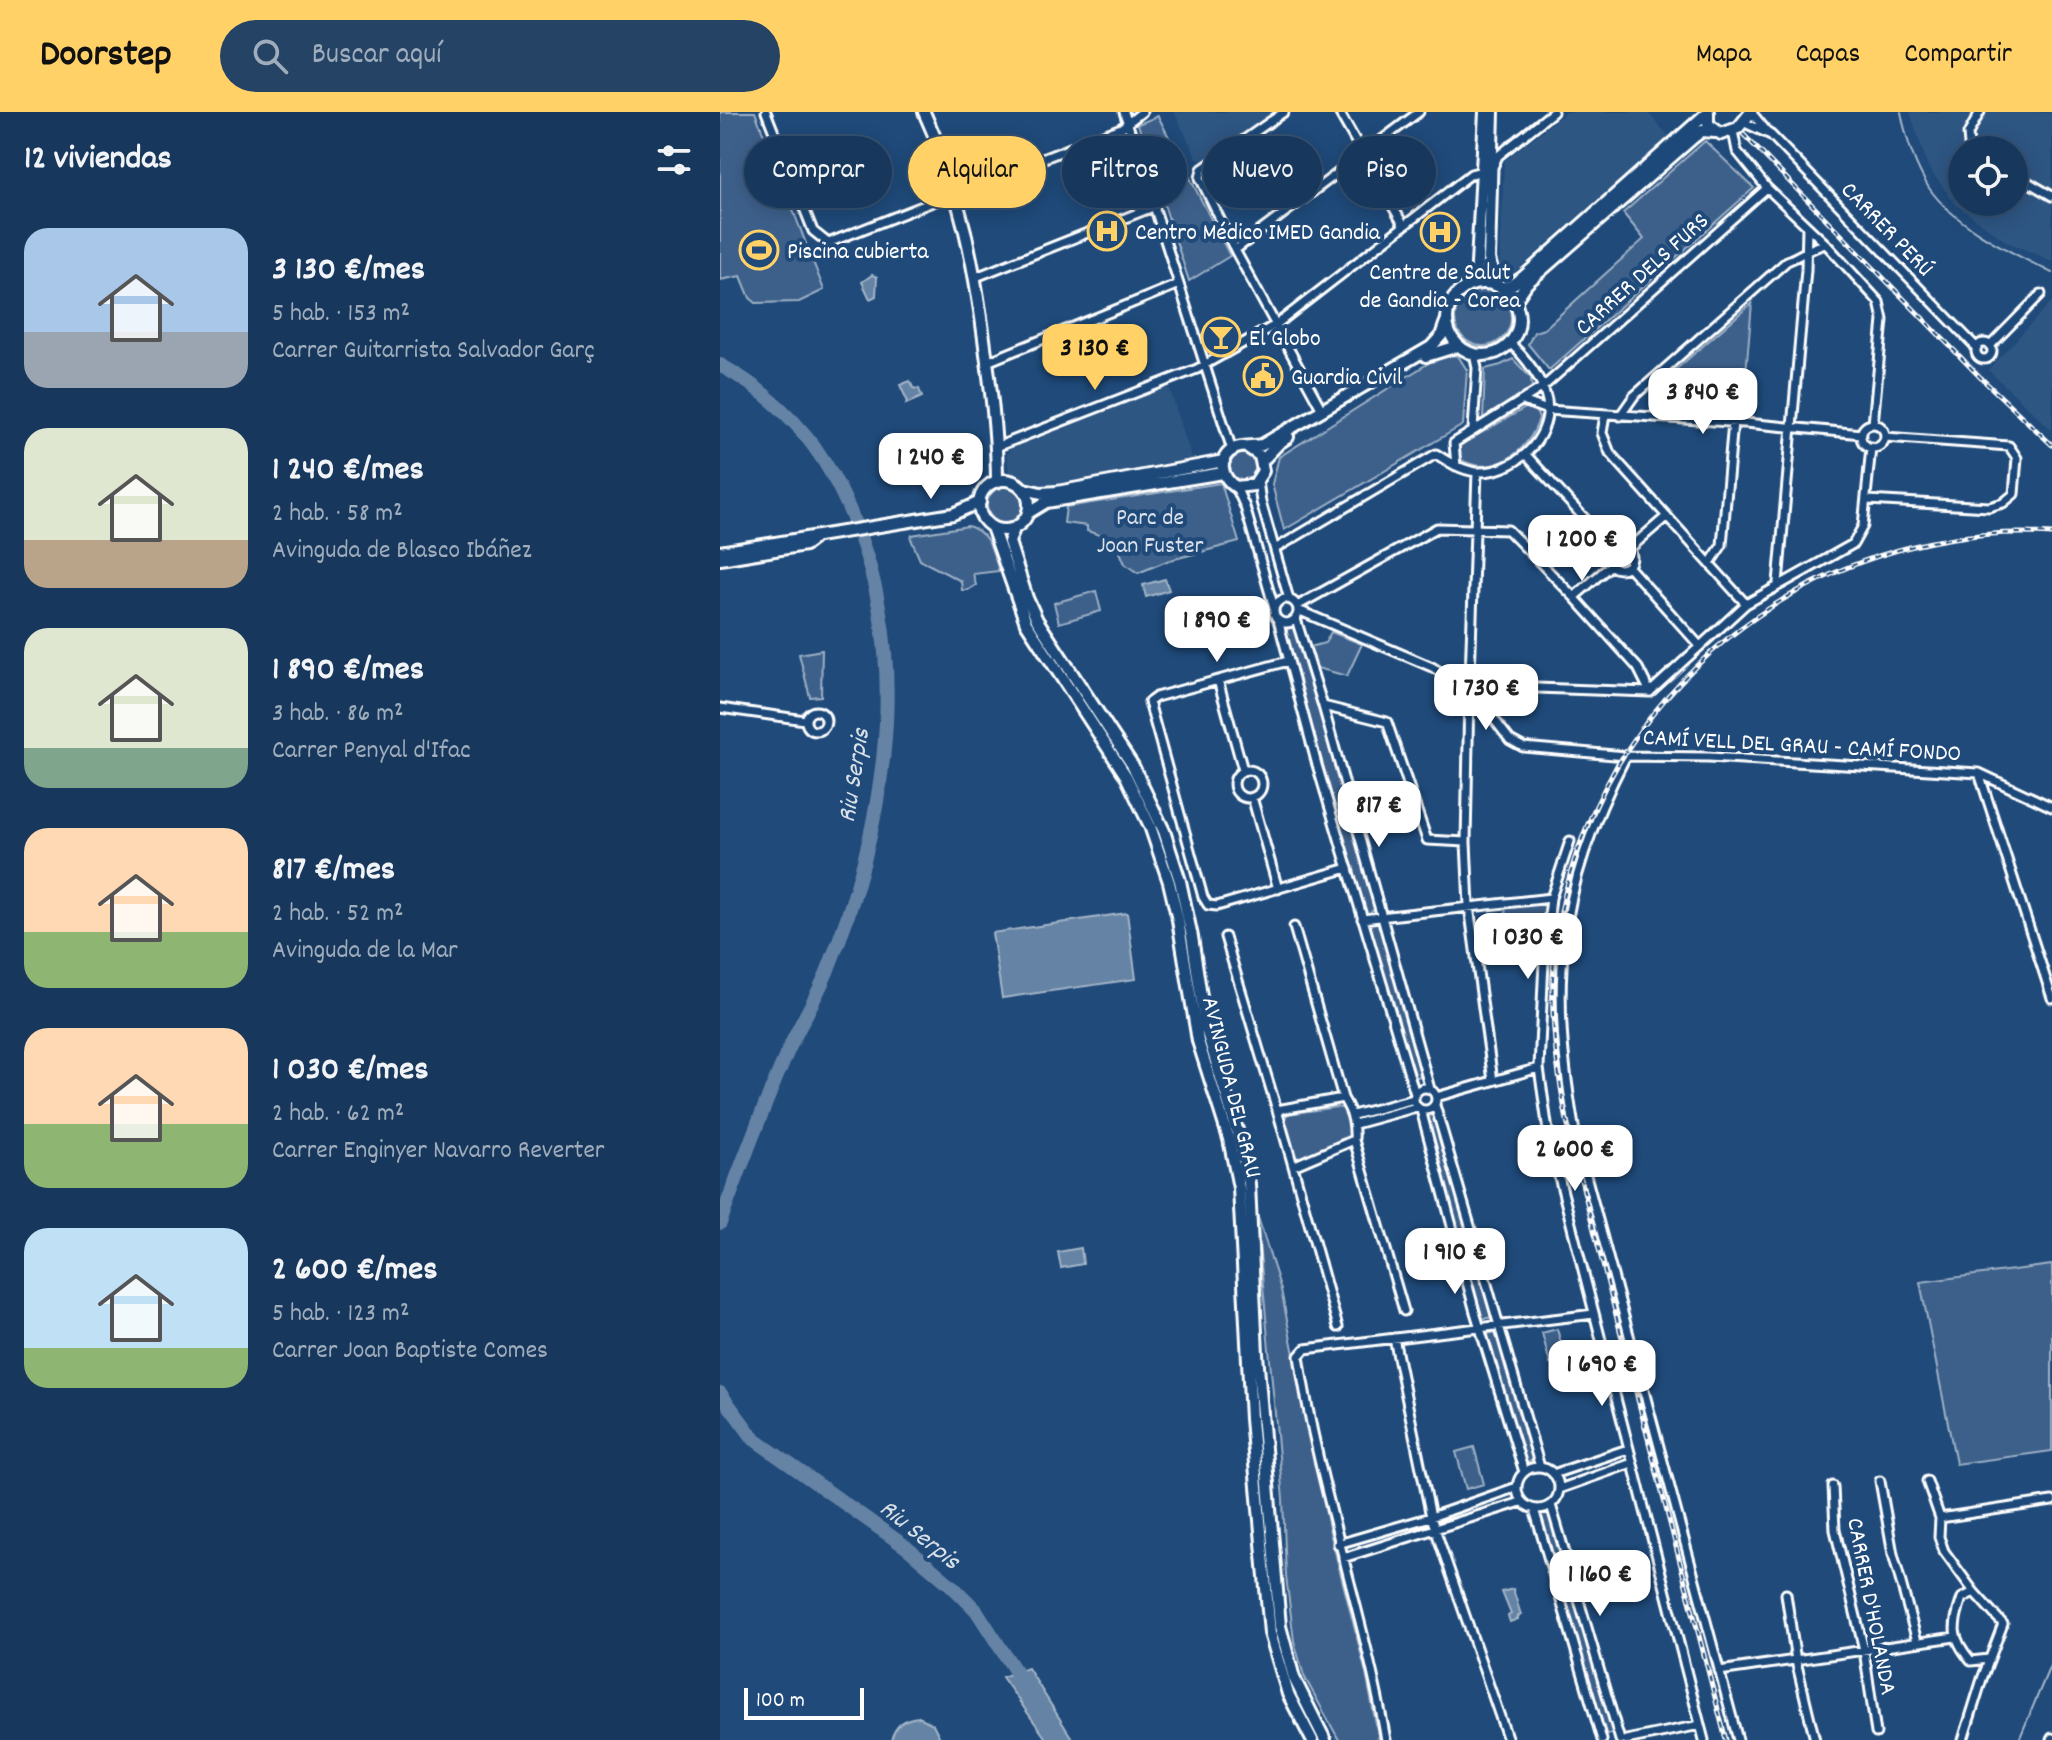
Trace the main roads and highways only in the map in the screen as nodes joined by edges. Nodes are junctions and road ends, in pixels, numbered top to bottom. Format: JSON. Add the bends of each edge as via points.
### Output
{"nodes":[{"id":1,"x":1485,"y":112,"type":"edge"},
{"id":2,"x":1493,"y":112,"type":"edge"},
{"id":3,"x":1751,"y":112,"type":"edge"},
{"id":4,"x":926,"y":113,"type":"edge"},
{"id":5,"x":1707,"y":113,"type":"edge"},
{"id":6,"x":1723,"y":132,"type":"junction"},
{"id":7,"x":1486,"y":173,"type":"junction"},
{"id":8,"x":1476,"y":283,"type":"junction"},
{"id":9,"x":1499,"y":286,"type":"junction"},
{"id":10,"x":1515,"y":301,"type":"junction"},
{"id":11,"x":1446,"y":322,"type":"junction"},
{"id":12,"x":1458,"y":346,"type":"junction"},
{"id":13,"x":1247,"y":447,"type":"junction"},
{"id":14,"x":1224,"y":461,"type":"junction"},
{"id":15,"x":1262,"y":461,"type":"junction"},
{"id":16,"x":1223,"y":473,"type":"junction"},
{"id":17,"x":997,"y":482,"type":"junction"},
{"id":18,"x":1024,"y":489,"type":"junction"},
{"id":19,"x":980,"y":502,"type":"junction"},
{"id":20,"x":956,"y":513,"type":"junction"},
{"id":21,"x":1028,"y":513,"type":"junction"},
{"id":22,"x":990,"y":526,"type":"junction"},
{"id":23,"x":1014,"y":529,"type":"junction"},
{"id":24,"x":813,"y":539,"type":"junction"},
{"id":25,"x":720,"y":552,"type":"edge"},
{"id":26,"x":720,"y":559,"type":"edge"},
{"id":27,"x":1312,"y":1740,"type":"edge"},
{"id":28,"x":1325,"y":1740,"type":"edge"}],
"edges":[{"from":1,"to":7,"type":"main road"},
{"from":2,"to":7,"type":"main road"},
{"from":3,"to":6,"type":"main road"},
{"from":4,"to":17,"type":"main road","via":[[957,194],[976,277]]},
{"from":5,"to":6,"type":"main road","via":[[1708,124]]},
{"from":5,"to":9,"type":"main road","via":[[1522,278]]},
{"from":6,"to":10,"type":"main road","via":[[1702,131],[1694,137],[1527,283]]},
{"from":7,"to":8,"type":"main road"},
{"from":7,"to":9,"type":"main road","via":[[1489,259]]},
{"from":8,"to":9,"type":"main road"},
{"from":8,"to":11,"type":"main road","via":[[1454,295]]},
{"from":9,"to":10,"type":"main road"},
{"from":10,"to":12,"type":"main road","via":[[1519,323],[1510,343],[1493,354],[1474,354]]},
{"from":11,"to":12,"type":"main road"},
{"from":11,"to":13,"type":"main road","via":[[1431,347],[1262,445]]},
{"from":12,"to":15,"type":"main road","via":[[1434,351],[1279,443]]},
{"from":13,"to":14,"type":"main road","via":[[1232,450]]},
{"from":13,"to":15,"type":"main road"},
{"from":14,"to":16,"type":"main road"},
{"from":14,"to":18,"type":"main road","via":[[1057,492]]},
{"from":15,"to":16,"type":"main road","via":[[1258,481],[1248,487],[1230,484]]},
{"from":16,"to":21,"type":"main road","via":[[1046,502]]},
{"from":17,"to":18,"type":"main road","via":[[1014,482]]},
{"from":17,"to":19,"type":"main road","via":[[985,489]]},
{"from":18,"to":21,"type":"main road"},
{"from":19,"to":20,"type":"main road"},
{"from":19,"to":22,"type":"main road"},
{"from":20,"to":22,"type":"main road"},
{"from":20,"to":24,"type":"main road"},
{"from":21,"to":23,"type":"main road"},
{"from":22,"to":23,"type":"main road"},
{"from":22,"to":27,"type":"main road","name":"AVINGUDA DEL GRAU","via":[[1026,623],[1126,776],[1169,882],[1198,1041],[1239,1188],[1254,1463],[1270,1633],[1288,1694]]},
{"from":23,"to":28,"type":"main road","name":"AVINGUDA DEL GRAU","via":[[1009,542],[1037,620],[1133,766],[1164,831],[1184,897],[1206,1029],[1249,1184],[1280,1626],[1294,1678]]},
{"from":24,"to":25,"type":"main road"},
{"from":24,"to":26,"type":"main road","via":[[805,545]]}]}
